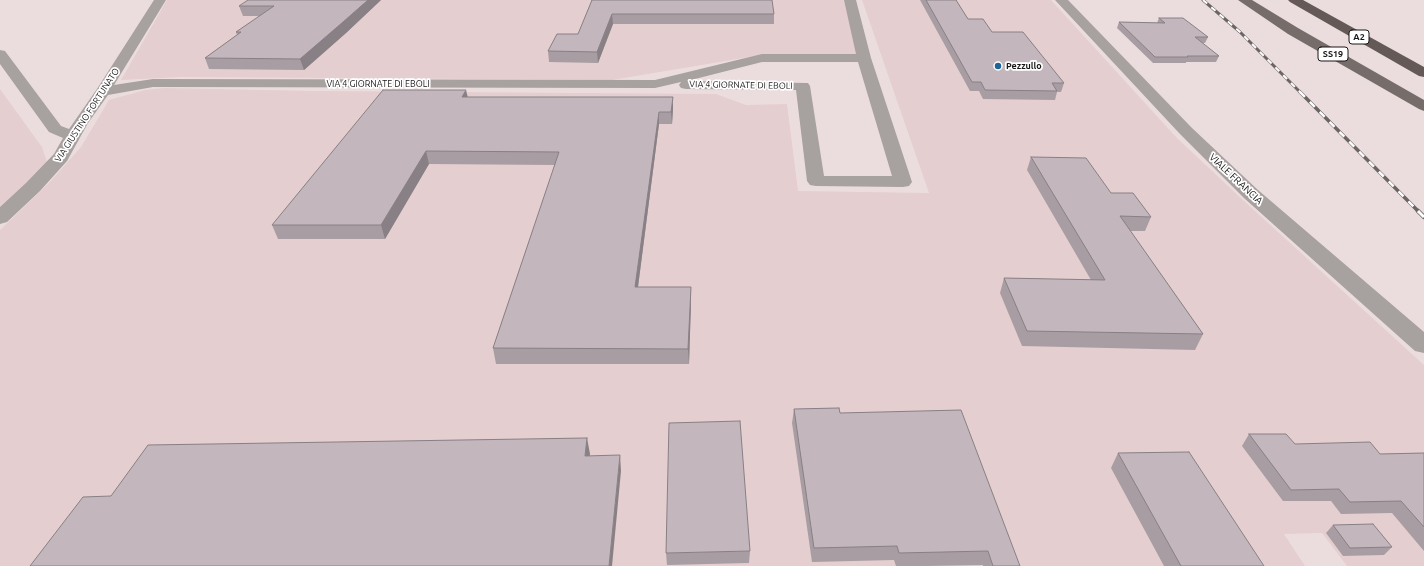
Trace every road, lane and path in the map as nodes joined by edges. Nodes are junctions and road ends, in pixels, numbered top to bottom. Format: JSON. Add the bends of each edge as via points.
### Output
{"nodes":[{"id":1,"x":160,"y":0,"type":"edge"},
{"id":2,"x":850,"y":0,"type":"edge"},
{"id":3,"x":1061,"y":0,"type":"edge"},
{"id":4,"x":1244,"y":0,"type":"edge"},
{"id":5,"x":1294,"y":0,"type":"edge"},
{"id":6,"x":1317,"y":0,"type":"edge"},
{"id":7,"x":1364,"y":25,"type":"dead end"},
{"id":8,"x":0,"y":54,"type":"edge"},
{"id":9,"x":864,"y":58,"type":"junction"},
{"id":10,"x":1424,"y":73,"type":"edge"},
{"id":11,"x":655,"y":84,"type":"junction"},
{"id":12,"x":103,"y":91,"type":"junction"},
{"id":13,"x":1424,"y":106,"type":"edge"},
{"id":14,"x":73,"y":136,"type":"junction"},
{"id":15,"x":0,"y":218,"type":"edge"},
{"id":16,"x":1424,"y":345,"type":"edge"}],
"edges":[{"from":1,"to":12,"type":"street","name":"VIA GIUSTINO FORTUNATO"},
{"from":2,"to":9,"type":"street","name":"VIA 4 GIORNATE DI EBOLI"},
{"from":3,"to":16,"type":"street","name":"VIALE FRANCIA","via":[[1250,194]]},
{"from":4,"to":13,"type":"main road","number":"SS19"},
{"from":5,"to":10,"type":"highway","number":"A2"},
{"from":6,"to":7,"type":"highway","number":"A2"},
{"from":8,"to":14,"type":"street","via":[[54,129]]},
{"from":9,"to":11,"type":"street","name":"VIA 4 GIORNATE DI EBOLI","via":[[762,58]]},
{"from":9,"to":11,"type":"street","name":"VIA 4 GIORNATE DI EBOLI","via":[[903,182],[816,181],[803,86]]},
{"from":11,"to":12,"type":"street","name":"VIA 4 GIORNATE DI EBOLI","via":[[153,83]]},
{"from":12,"to":14,"type":"street","name":"VIA GIUSTINO FORTUNATO"},
{"from":14,"to":15,"type":"street","name":"VIA GIUSTINO FORTUNATO","via":[[61,157]]}]}
